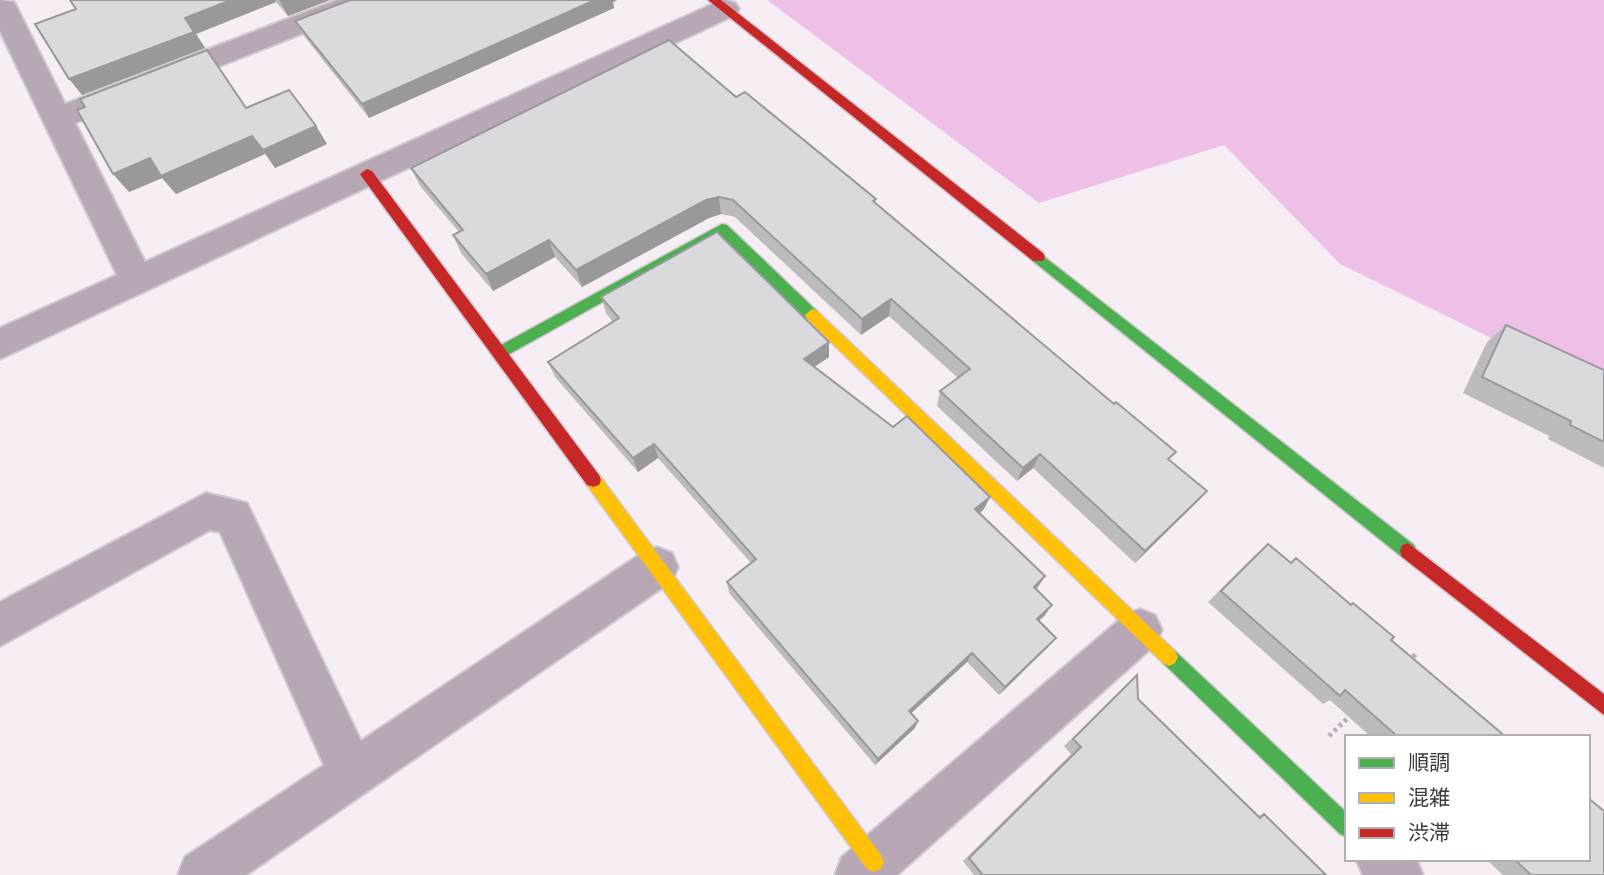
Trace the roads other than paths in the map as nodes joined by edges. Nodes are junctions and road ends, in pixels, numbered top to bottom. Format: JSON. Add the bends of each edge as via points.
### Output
{"nodes":[{"id":1,"x":362,"y":0,"type":"edge"},
{"id":2,"x":0,"y":2,"type":"edge"},
{"id":3,"x":720,"y":4,"type":"edge"},
{"id":4,"x":57,"y":119,"type":"junction"},
{"id":5,"x":368,"y":174,"type":"junction"},
{"id":6,"x":137,"y":280,"type":"junction"},
{"id":7,"x":0,"y":344,"type":"edge"},
{"id":8,"x":499,"y":353,"type":"junction"},
{"id":9,"x":657,"y":567,"type":"junction"},
{"id":10,"x":0,"y":625,"type":"edge"},
{"id":11,"x":1140,"y":630,"type":"junction"},
{"id":12,"x":1604,"y":706,"type":"edge"},
{"id":13,"x":352,"y":774,"type":"junction"},
{"id":14,"x":1345,"y":825,"type":"edge"},
{"id":15,"x":1383,"y":861,"type":"edge"},
{"id":16,"x":867,"y":869,"type":"edge"},
{"id":17,"x":203,"y":875,"type":"edge"},
{"id":18,"x":1398,"y":875,"type":"edge"}],
"edges":[{"from":1,"to":4,"type":"street"},
{"from":2,"to":4,"type":"street"},
{"from":3,"to":5,"type":"street"},
{"from":3,"to":12,"type":"street"},
{"from":4,"to":6,"type":"street"},
{"from":5,"to":6,"type":"street"},
{"from":5,"to":8,"type":"street"},
{"from":6,"to":7,"type":"street"},
{"from":8,"to":9,"type":"street"},
{"from":8,"to":11,"type":"street","via":[[722,229]]},
{"from":9,"to":13,"type":"street"},
{"from":9,"to":16,"type":"street"},
{"from":10,"to":13,"type":"street","via":[[206,511],[233,516]]},
{"from":11,"to":14,"type":"street"},
{"from":11,"to":16,"type":"street"},
{"from":13,"to":17,"type":"street"},
{"from":15,"to":18,"type":"street"}]}
